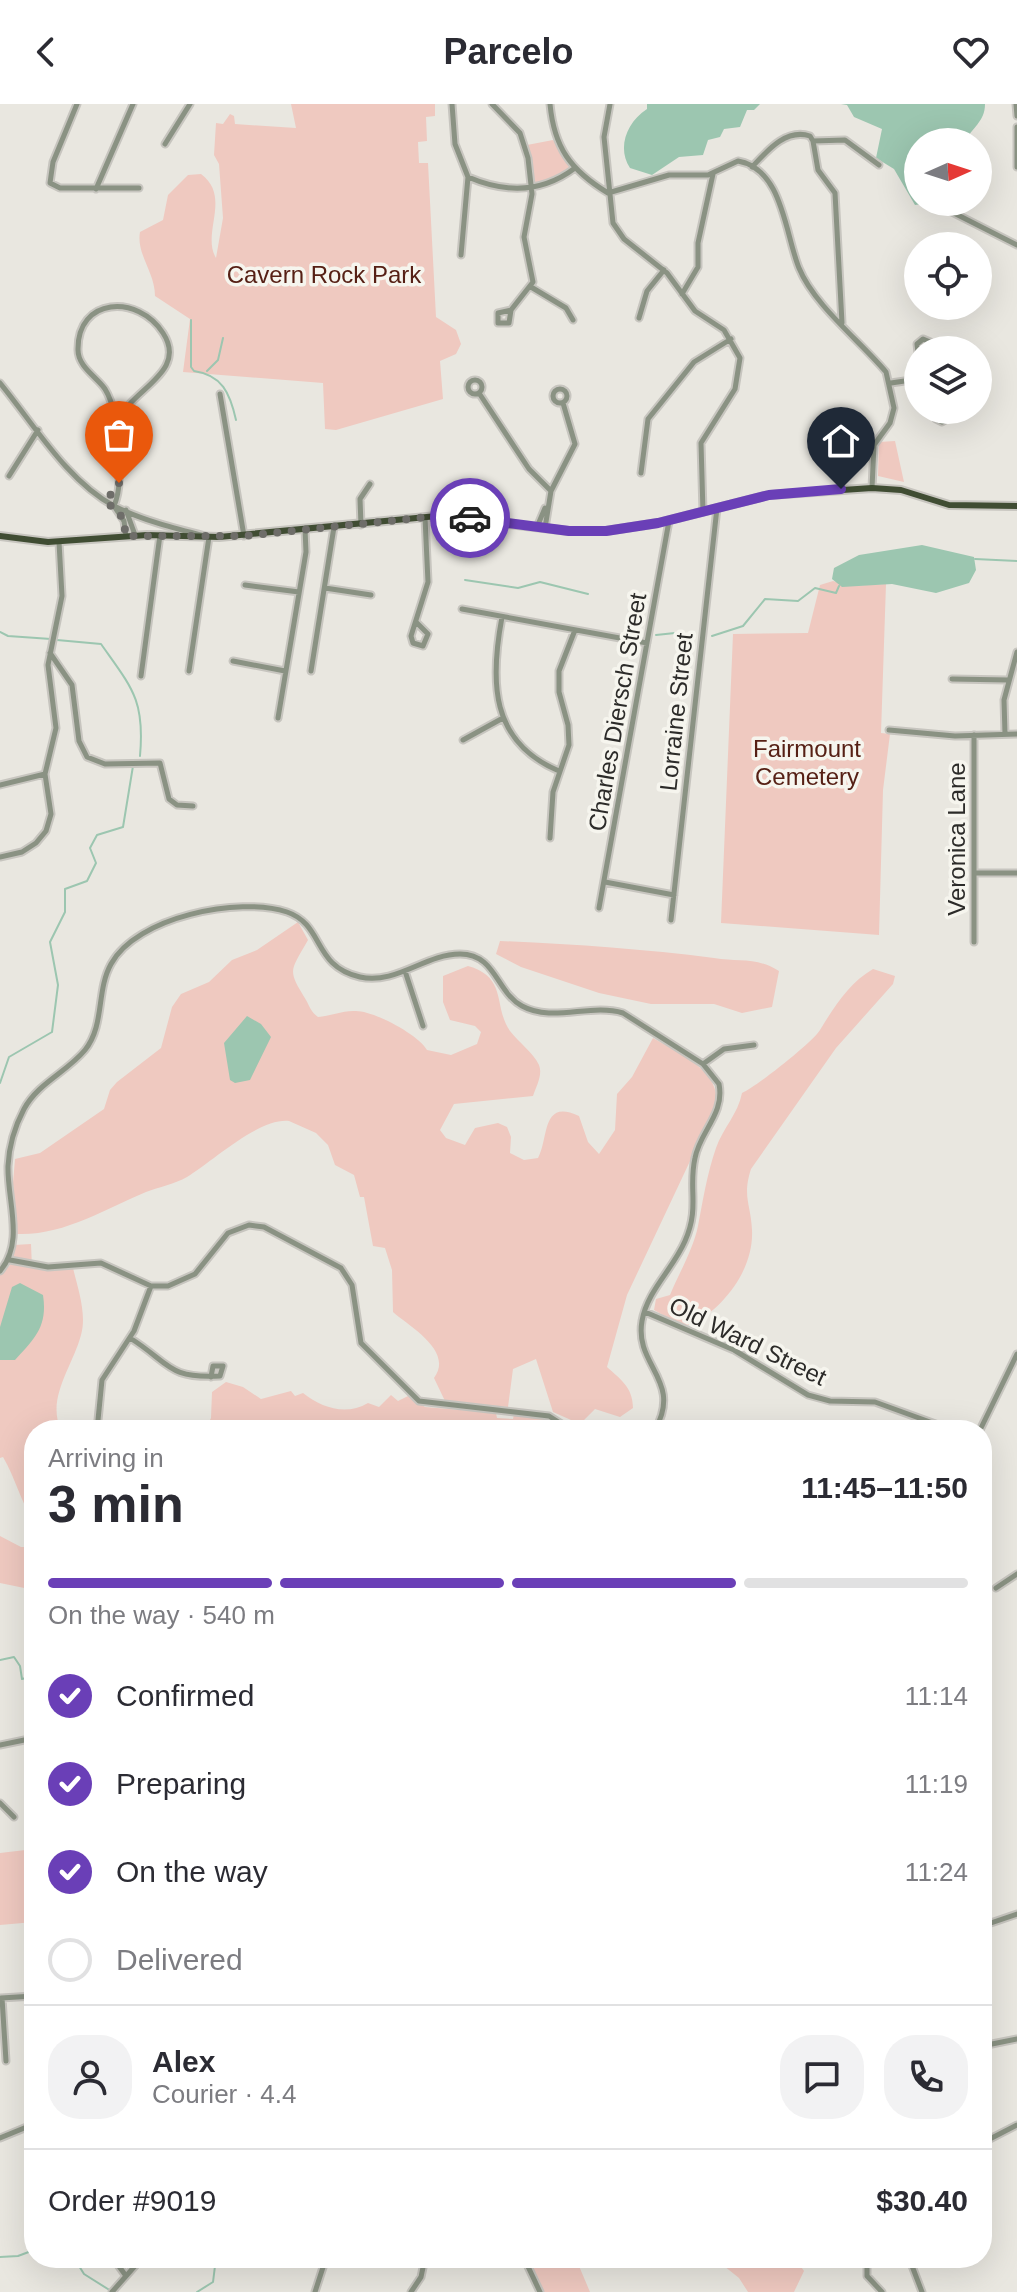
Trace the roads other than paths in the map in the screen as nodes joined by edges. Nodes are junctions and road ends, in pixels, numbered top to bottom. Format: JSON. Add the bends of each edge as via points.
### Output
{"nodes":[{"id":1,"x":77,"y":104,"type":"edge"},
{"id":2,"x":133,"y":104,"type":"edge"},
{"id":3,"x":190,"y":104,"type":"edge"},
{"id":4,"x":452,"y":104,"type":"edge"},
{"id":5,"x":492,"y":104,"type":"edge"},
{"id":6,"x":550,"y":104,"type":"edge"},
{"id":7,"x":610,"y":104,"type":"edge"},
{"id":8,"x":1016,"y":104,"type":"edge"},
{"id":9,"x":1017,"y":116,"type":"edge"},
{"id":10,"x":1017,"y":127,"type":"edge"},
{"id":11,"x":813,"y":141,"type":"junction"},
{"id":12,"x":165,"y":144,"type":"dead end"},
{"id":13,"x":879,"y":165,"type":"dead end"},
{"id":14,"x":752,"y":167,"type":"junction"},
{"id":15,"x":1017,"y":167,"type":"edge"},
{"id":16,"x":575,"y":168,"type":"junction"},
{"id":17,"x":713,"y":174,"type":"junction"},
{"id":18,"x":468,"y":177,"type":"junction"},
{"id":19,"x":139,"y":188,"type":"dead end"},
{"id":20,"x":96,"y":189,"type":"junction"},
{"id":21,"x":532,"y":189,"type":"junction"},
{"id":22,"x":608,"y":193,"type":"junction"},
{"id":23,"x":960,"y":216,"type":"edge"},
{"id":24,"x":1017,"y":245,"type":"edge"},
{"id":25,"x":461,"y":255,"type":"dead end"},
{"id":26,"x":664,"y":270,"type":"junction"},
{"id":27,"x":531,"y":287,"type":"junction"},
{"id":28,"x":682,"y":294,"type":"junction"},
{"id":29,"x":511,"y":310,"type":"dead end"},
{"id":30,"x":639,"y":318,"type":"dead end"},
{"id":31,"x":573,"y":320,"type":"dead end"},
{"id":32,"x":842,"y":324,"type":"junction"},
{"id":33,"x":731,"y":339,"type":"junction"},
{"id":34,"x":904,"y":381,"type":"edge"},
{"id":35,"x":0,"y":383,"type":"edge"},
{"id":36,"x":891,"y":383,"type":"junction"},
{"id":37,"x":479,"y":393,"type":"dead end"},
{"id":38,"x":220,"y":394,"type":"dead end"},
{"id":39,"x":563,"y":403,"type":"dead end"},
{"id":40,"x":117,"y":424,"type":"junction"},
{"id":41,"x":38,"y":430,"type":"junction"},
{"id":42,"x":641,"y":473,"type":"dead end"},
{"id":43,"x":9,"y":476,"type":"dead end"},
{"id":44,"x":119,"y":483,"type":"junction"},
{"id":45,"x":370,"y":484,"type":"dead end"},
{"id":46,"x":872,"y":488,"type":"junction"},
{"id":47,"x":551,"y":491,"type":"junction"},
{"id":48,"x":106,"y":501,"type":"junction"},
{"id":49,"x":114,"y":506,"type":"junction"},
{"id":50,"x":1017,"y":506,"type":"edge"},
{"id":51,"x":717,"y":508,"type":"junction"},
{"id":52,"x":125,"y":510,"type":"junction"},
{"id":53,"x":703,"y":512,"type":"junction"},
{"id":54,"x":425,"y":518,"type":"junction"},
{"id":55,"x":669,"y":521,"type":"junction"},
{"id":56,"x":361,"y":525,"type":"junction"},
{"id":57,"x":334,"y":527,"type":"junction"},
{"id":58,"x":541,"y":528,"type":"junction"},
{"id":59,"x":305,"y":529,"type":"junction"},
{"id":60,"x":135,"y":535,"type":"junction"},
{"id":61,"x":160,"y":535,"type":"junction"},
{"id":62,"x":0,"y":536,"type":"edge"},
{"id":63,"x":126,"y":536,"type":"junction"},
{"id":64,"x":244,"y":536,"type":"junction"},
{"id":65,"x":209,"y":537,"type":"junction"},
{"id":66,"x":59,"y":542,"type":"junction"},
{"id":67,"x":245,"y":585,"type":"dead end"},
{"id":68,"x":325,"y":588,"type":"junction"},
{"id":69,"x":299,"y":592,"type":"junction"},
{"id":70,"x":371,"y":595,"type":"dead end"},
{"id":71,"x":462,"y":609,"type":"dead end"},
{"id":72,"x":502,"y":617,"type":"junction"},
{"id":73,"x":416,"y":622,"type":"junction"},
{"id":74,"x":575,"y":630,"type":"junction"},
{"id":75,"x":647,"y":643,"type":"junction"},
{"id":76,"x":1017,"y":652,"type":"edge"},
{"id":77,"x":50,"y":653,"type":"junction"},
{"id":78,"x":233,"y":661,"type":"dead end"},
{"id":79,"x":189,"y":671,"type":"dead end"},
{"id":80,"x":285,"y":671,"type":"junction"},
{"id":81,"x":311,"y":671,"type":"dead end"},
{"id":82,"x":141,"y":676,"type":"dead end"},
{"id":83,"x":952,"y":679,"type":"dead end"},
{"id":84,"x":1008,"y":680,"type":"junction"},
{"id":85,"x":278,"y":718,"type":"dead end"},
{"id":86,"x":503,"y":718,"type":"junction"},
{"id":87,"x":889,"y":730,"type":"dead end"},
{"id":88,"x":1005,"y":734,"type":"junction"},
{"id":89,"x":1017,"y":734,"type":"edge"},
{"id":90,"x":974,"y":735,"type":"junction"},
{"id":91,"x":463,"y":740,"type":"dead end"},
{"id":92,"x":559,"y":771,"type":"junction"},
{"id":93,"x":45,"y":774,"type":"junction"},
{"id":94,"x":0,"y":785,"type":"edge"},
{"id":95,"x":193,"y":806,"type":"dead end"},
{"id":96,"x":550,"y":838,"type":"dead end"},
{"id":97,"x":0,"y":857,"type":"edge"},
{"id":98,"x":974,"y":873,"type":"junction"},
{"id":99,"x":1017,"y":873,"type":"edge"},
{"id":100,"x":605,"y":882,"type":"junction"},
{"id":101,"x":674,"y":895,"type":"junction"},
{"id":102,"x":599,"y":908,"type":"dead end"},
{"id":103,"x":671,"y":920,"type":"dead end"},
{"id":104,"x":974,"y":942,"type":"dead end"},
{"id":105,"x":405,"y":971,"type":"junction"},
{"id":106,"x":423,"y":1026,"type":"dead end"},
{"id":107,"x":754,"y":1045,"type":"dead end"},
{"id":108,"x":703,"y":1064,"type":"junction"},
{"id":109,"x":10,"y":1260,"type":"junction"},
{"id":110,"x":0,"y":1271,"type":"edge"},
{"id":111,"x":151,"y":1286,"type":"junction"},
{"id":112,"x":645,"y":1312,"type":"junction"},
{"id":113,"x":130,"y":1338,"type":"junction"},
{"id":114,"x":1017,"y":1354,"type":"edge"},
{"id":115,"x":211,"y":1377,"type":"dead end"},
{"id":116,"x":98,"y":1420,"type":"edge"},
{"id":117,"x":555,"y":1420,"type":"edge"},
{"id":118,"x":659,"y":1420,"type":"edge"},
{"id":119,"x":924,"y":1420,"type":"edge"},
{"id":120,"x":983,"y":1420,"type":"edge"},
{"id":121,"x":1017,"y":1574,"type":"edge"},
{"id":122,"x":996,"y":1588,"type":"dead end"},
{"id":123,"x":24,"y":1740,"type":"edge"},
{"id":124,"x":0,"y":1745,"type":"edge"},
{"id":125,"x":0,"y":1803,"type":"edge"},
{"id":126,"x":14,"y":1817,"type":"dead end"},
{"id":127,"x":1017,"y":1914,"type":"edge"},
{"id":128,"x":992,"y":1923,"type":"edge"},
{"id":129,"x":24,"y":1997,"type":"edge"},
{"id":130,"x":1,"y":1998,"type":"edge"},
{"id":131,"x":1017,"y":2039,"type":"edge"},
{"id":132,"x":992,"y":2044,"type":"edge"},
{"id":133,"x":6,"y":2061,"type":"dead end"},
{"id":134,"x":1017,"y":2125,"type":"edge"},
{"id":135,"x":24,"y":2128,"type":"edge"},
{"id":136,"x":0,"y":2138,"type":"edge"},
{"id":137,"x":992,"y":2138,"type":"edge"},
{"id":138,"x":120,"y":2268,"type":"edge"},
{"id":139,"x":133,"y":2268,"type":"edge"},
{"id":140,"x":323,"y":2268,"type":"edge"},
{"id":141,"x":423,"y":2268,"type":"edge"},
{"id":142,"x":529,"y":2268,"type":"edge"},
{"id":143,"x":867,"y":2268,"type":"edge"},
{"id":144,"x":913,"y":2268,"type":"edge"},
{"id":145,"x":126,"y":2276,"type":"junction"},
{"id":146,"x":114,"y":2290,"type":"edge"},
{"id":147,"x":315,"y":2292,"type":"edge"},
{"id":148,"x":411,"y":2292,"type":"edge"},
{"id":149,"x":540,"y":2292,"type":"edge"},
{"id":150,"x":882,"y":2292,"type":"edge"},
{"id":151,"x":922,"y":2292,"type":"edge"}],
"edges":[{"from":1,"to":20,"type":"street","via":[[50,179],[52,185]]},
{"from":2,"to":20,"type":"street"},
{"from":3,"to":12,"type":"street"},
{"from":4,"to":18,"type":"street","via":[[455,144]]},
{"from":5,"to":21,"type":"street","via":[[522,138]]},
{"from":6,"to":16,"type":"street","via":[[553,134]]},
{"from":7,"to":22,"type":"street","via":[[604,137]]},
{"from":8,"to":9,"type":"street"},
{"from":10,"to":15,"type":"street"},
{"from":11,"to":13,"type":"street","via":[[845,140]]},
{"from":11,"to":14,"type":"street","via":[[805,134],[786,138]]},
{"from":11,"to":32,"type":"street","via":[[818,170],[835,193]]},
{"from":14,"to":17,"type":"street","via":[[732,162]]},
{"from":14,"to":32,"type":"street","via":[[774,191],[803,278]]},
{"from":16,"to":21,"type":"street"},
{"from":16,"to":22,"type":"street"},
{"from":17,"to":22,"type":"street","via":[[669,175]]},
{"from":17,"to":28,"type":"street","via":[[698,267]]},
{"from":18,"to":21,"type":"street"},
{"from":18,"to":25,"type":"street"},
{"from":19,"to":20,"type":"street"},
{"from":21,"to":27,"type":"street","via":[[524,237]]},
{"from":22,"to":26,"type":"street","via":[[615,229]]},
{"from":23,"to":24,"type":"street"},
{"from":26,"to":28,"type":"street"},
{"from":26,"to":30,"type":"street","via":[[647,291]]},
{"from":27,"to":29,"type":"street"},
{"from":27,"to":31,"type":"street","via":[[566,308]]},
{"from":28,"to":33,"type":"street"},
{"from":32,"to":36,"type":"street"},
{"from":33,"to":42,"type":"street","via":[[694,362],[648,419]]},
{"from":33,"to":53,"type":"street","via":[[740,358],[740,376],[701,443]]},
{"from":34,"to":36,"type":"street"},
{"from":35,"to":41,"type":"street"},
{"from":36,"to":46,"type":"street","via":[[893,414],[874,445]]},
{"from":37,"to":47,"type":"street","via":[[529,469]]},
{"from":38,"to":64,"type":"street"},
{"from":39,"to":47,"type":"street","via":[[575,444]]},
{"from":40,"to":40,"type":"street","via":[[109,396],[78,351],[93,316],[123,304],[156,324],[167,339],[169,358]]},
{"from":40,"to":44,"type":"street"},
{"from":41,"to":43,"type":"street"},
{"from":41,"to":48,"type":"street"},
{"from":44,"to":48,"type":"street"},
{"from":44,"to":49,"type":"street"},
{"from":45,"to":56,"type":"street","via":[[360,499]]},
{"from":46,"to":50,"type":"main road","via":[[901,490],[949,505]]},
{"from":46,"to":51,"type":"main road","via":[[782,493]]},
{"from":47,"to":58,"type":"street"},
{"from":48,"to":49,"type":"street"},
{"from":49,"to":52,"type":"street"},
{"from":49,"to":63,"type":"street"},
{"from":51,"to":53,"type":"main road"},
{"from":51,"to":101,"type":"street","name":"Lorraine Street"},
{"from":52,"to":60,"type":"street"},
{"from":52,"to":65,"type":"street"},
{"from":53,"to":55,"type":"main road"},
{"from":54,"to":56,"type":"main road"},
{"from":54,"to":58,"type":"main road","via":[[461,517]]},
{"from":54,"to":73,"type":"street","via":[[428,582]]},
{"from":55,"to":58,"type":"main road","via":[[606,531]]},
{"from":55,"to":75,"type":"street","name":"Charles Diersch Street"},
{"from":56,"to":57,"type":"main road"},
{"from":57,"to":59,"type":"main road"},
{"from":57,"to":68,"type":"street"},
{"from":59,"to":64,"type":"main road"},
{"from":59,"to":69,"type":"street"},
{"from":60,"to":61,"type":"main road"},
{"from":60,"to":63,"type":"main road"},
{"from":61,"to":65,"type":"main road"},
{"from":61,"to":82,"type":"street"},
{"from":62,"to":66,"type":"main road"},
{"from":63,"to":66,"type":"main road"},
{"from":64,"to":65,"type":"main road"},
{"from":65,"to":79,"type":"street"},
{"from":66,"to":77,"type":"street","via":[[62,596]]},
{"from":67,"to":69,"type":"street"},
{"from":68,"to":70,"type":"street"},
{"from":68,"to":81,"type":"street"},
{"from":69,"to":80,"type":"street"},
{"from":71,"to":72,"type":"street"},
{"from":72,"to":74,"type":"street"},
{"from":72,"to":86,"type":"street","via":[[495,687]]},
{"from":73,"to":73,"type":"street","via":[[411,641],[423,646],[428,634]]},
{"from":74,"to":75,"type":"street"},
{"from":74,"to":92,"type":"street","via":[[559,671],[569,735]]},
{"from":75,"to":100,"type":"street","name":"Charles Diersch Street"},
{"from":76,"to":84,"type":"street"},
{"from":77,"to":93,"type":"street","via":[[56,728]]},
{"from":77,"to":95,"type":"street","via":[[72,685],[79,741],[87,757],[105,764],[157,762],[169,799]]},
{"from":78,"to":80,"type":"street"},
{"from":80,"to":85,"type":"street"},
{"from":83,"to":84,"type":"street"},
{"from":84,"to":88,"type":"street"},
{"from":86,"to":91,"type":"street"},
{"from":86,"to":92,"type":"street","via":[[520,747]]},
{"from":87,"to":90,"type":"street"},
{"from":88,"to":89,"type":"street"},
{"from":88,"to":90,"type":"street"},
{"from":90,"to":98,"type":"street","name":"Veronica Lane"},
{"from":92,"to":96,"type":"street"},
{"from":93,"to":94,"type":"street"},
{"from":93,"to":97,"type":"street","via":[[51,808],[46,831],[26,850]]},
{"from":98,"to":99,"type":"street"},
{"from":98,"to":104,"type":"street","name":"Veronica Lane"},
{"from":100,"to":101,"type":"street"},
{"from":100,"to":102,"type":"street","name":"Charles Diersch Street"},
{"from":101,"to":103,"type":"street","name":"Lorraine Street"},
{"from":105,"to":106,"type":"street"},
{"from":105,"to":108,"type":"street","via":[[453,955],[474,957],[490,967],[523,1007],[546,1013],[623,1013]]},
{"from":105,"to":109,"type":"street","via":[[373,978],[350,973],[321,953],[306,922],[258,906],[215,909],[134,938],[105,976],[97,1027],[85,1050],[33,1095],[14,1133],[8,1167]]},
{"from":107,"to":108,"type":"street","via":[[724,1049]]},
{"from":108,"to":112,"type":"street","via":[[719,1084],[721,1097],[695,1157],[692,1223]]},
{"from":109,"to":110,"type":"street"},
{"from":109,"to":111,"type":"street","via":[[48,1267],[101,1263]]},
{"from":111,"to":113,"type":"street"},
{"from":111,"to":117,"type":"street","via":[[189,1279],[232,1230],[264,1227],[341,1268],[352,1285],[361,1343],[419,1401]]},
{"from":112,"to":118,"type":"street","via":[[643,1346],[666,1399]]},
{"from":112,"to":119,"type":"street","name":"Old Ward Street","via":[[734,1350],[808,1395],[875,1402]]},
{"from":113,"to":115,"type":"street","via":[[181,1374]]},
{"from":113,"to":116,"type":"street","via":[[102,1380]]},
{"from":114,"to":120,"type":"street"},
{"from":121,"to":122,"type":"street"},
{"from":123,"to":124,"type":"street"},
{"from":125,"to":126,"type":"street"},
{"from":127,"to":128,"type":"street"},
{"from":129,"to":130,"type":"street"},
{"from":130,"to":133,"type":"street"},
{"from":131,"to":132,"type":"street"},
{"from":134,"to":137,"type":"street"},
{"from":135,"to":136,"type":"street"},
{"from":138,"to":145,"type":"street"},
{"from":139,"to":145,"type":"street"},
{"from":140,"to":147,"type":"street"},
{"from":141,"to":148,"type":"street"},
{"from":142,"to":149,"type":"street"},
{"from":143,"to":150,"type":"street","via":[[867,2276]]},
{"from":144,"to":151,"type":"street"},
{"from":145,"to":146,"type":"street"}]}
